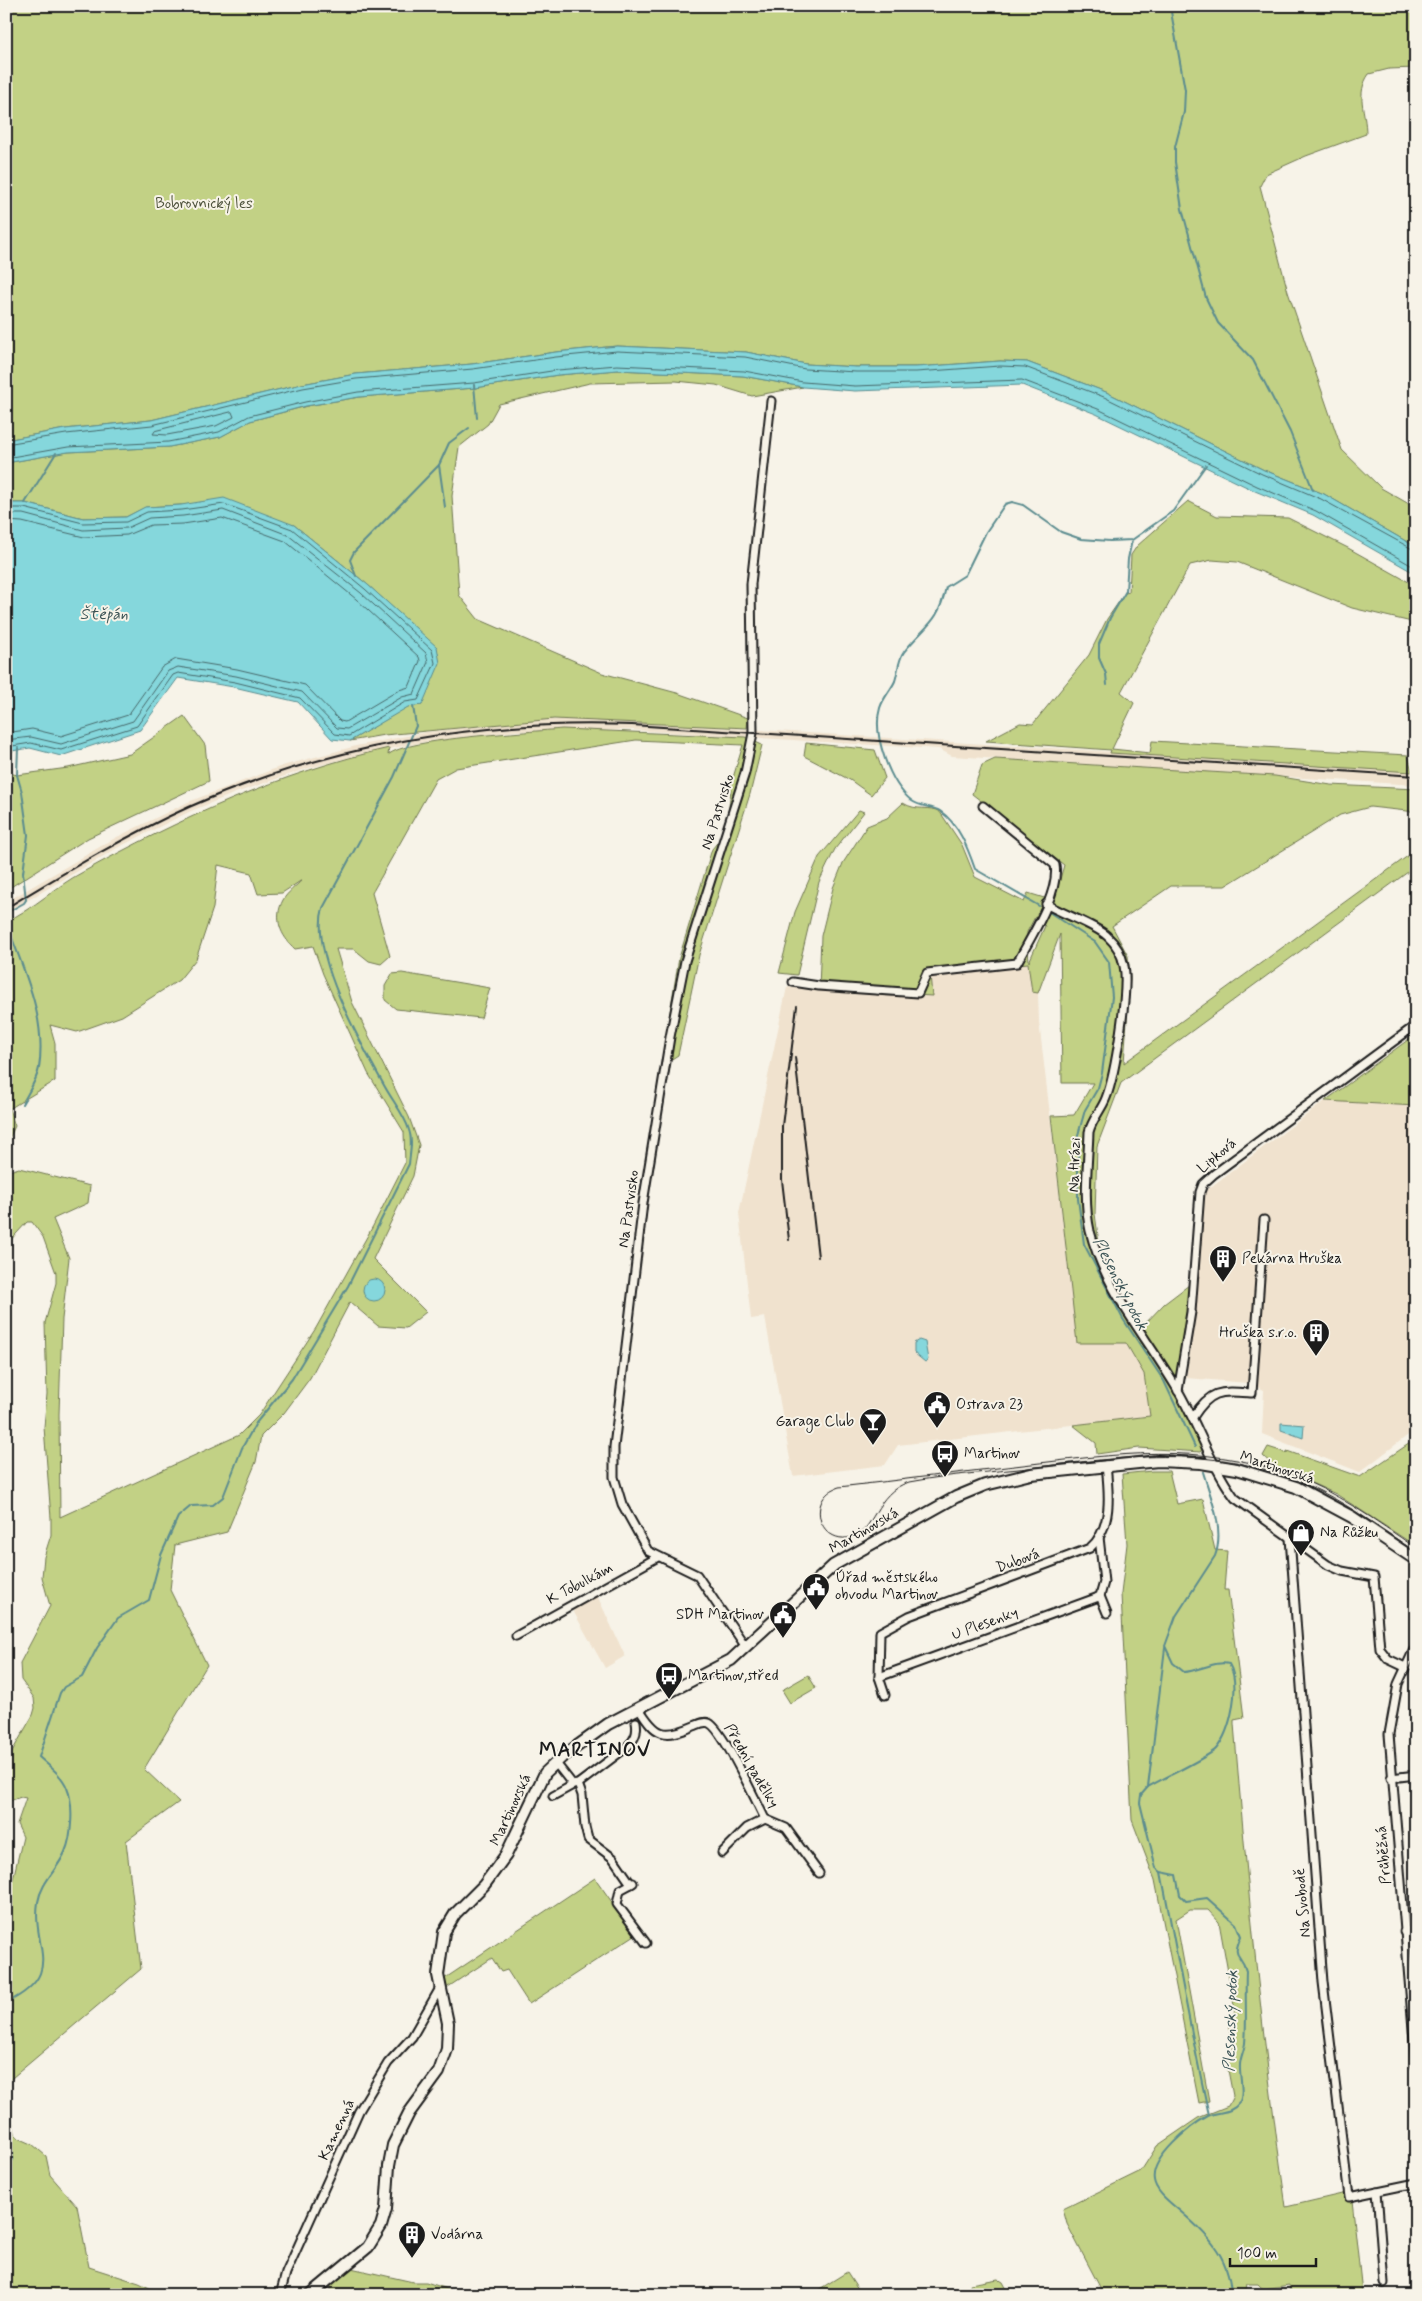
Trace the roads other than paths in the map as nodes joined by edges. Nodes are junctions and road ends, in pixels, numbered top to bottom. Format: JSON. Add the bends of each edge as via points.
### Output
{"nodes":[{"id":1,"x":771,"y":401,"type":"dead end"},
{"id":2,"x":983,"y":806,"type":"dead end"},
{"id":3,"x":1046,"y":904,"type":"junction"},
{"id":4,"x":793,"y":982,"type":"dead end"},
{"id":5,"x":1416,"y":1025,"type":"edge"},
{"id":6,"x":1264,"y":1220,"type":"dead end"},
{"id":7,"x":1178,"y":1391,"type":"junction"},
{"id":8,"x":1193,"y":1417,"type":"junction"},
{"id":9,"x":1106,"y":1465,"type":"junction"},
{"id":10,"x":1216,"y":1465,"type":"junction"},
{"id":11,"x":1099,"y":1537,"type":"junction"},
{"id":12,"x":1290,"y":1538,"type":"junction"},
{"id":13,"x":658,"y":1557,"type":"junction"},
{"id":14,"x":1416,"y":1560,"type":"edge"},
{"id":15,"x":1100,"y":1596,"type":"junction"},
{"id":16,"x":1107,"y":1614,"type":"dead end"},
{"id":17,"x":516,"y":1636,"type":"dead end"},
{"id":18,"x":1416,"y":1646,"type":"edge"},
{"id":19,"x":746,"y":1647,"type":"junction"},
{"id":20,"x":1404,"y":1667,"type":"junction"},
{"id":21,"x":879,"y":1677,"type":"junction"},
{"id":22,"x":885,"y":1694,"type":"dead end"},
{"id":23,"x":634,"y":1710,"type":"junction"},
{"id":24,"x":645,"y":1718,"type":"junction"},
{"id":25,"x":636,"y":1722,"type":"junction"},
{"id":26,"x":555,"y":1762,"type":"junction"},
{"id":27,"x":1416,"y":1775,"type":"edge"},
{"id":28,"x":1391,"y":1778,"type":"junction"},
{"id":29,"x":576,"y":1785,"type":"junction"},
{"id":30,"x":553,"y":1796,"type":"dead end"},
{"id":31,"x":765,"y":1819,"type":"junction"},
{"id":32,"x":722,"y":1853,"type":"dead end"},
{"id":33,"x":819,"y":1873,"type":"dead end"},
{"id":34,"x":1416,"y":1929,"type":"edge"},
{"id":35,"x":1404,"y":1932,"type":"junction"},
{"id":36,"x":646,"y":1943,"type":"dead end"},
{"id":37,"x":440,"y":1988,"type":"junction"},
{"id":38,"x":1416,"y":2066,"type":"edge"},
{"id":39,"x":1416,"y":2183,"type":"edge"},
{"id":40,"x":1377,"y":2191,"type":"junction"},
{"id":41,"x":1384,"y":2283,"type":"dead end"},
{"id":42,"x":280,"y":2295,"type":"edge"},
{"id":43,"x":310,"y":2295,"type":"edge"}],
"edges":[{"from":1,"to":13,"type":"street","name":"Na Pastvisko","via":[[751,584],[753,733],[745,772],[685,961],[643,1203],[614,1447],[614,1476],[622,1504],[648,1551]]},
{"from":2,"to":3,"type":"street","via":[[1055,865],[1056,874]]},
{"from":3,"to":4,"type":"street","via":[[1017,963],[927,973],[918,993]]},
{"from":3,"to":7,"type":"street","name":"Na Hrázi","via":[[1106,934],[1114,943],[1124,967],[1112,1078],[1089,1132],[1087,1182],[1090,1231],[1115,1289]]},
{"from":5,"to":7,"type":"street","name":"Lipková","via":[[1311,1100],[1203,1184],[1191,1312]]},
{"from":6,"to":8,"type":"street","via":[[1252,1393],[1210,1395]]},
{"from":7,"to":8,"type":"street","name":"Na Hrázi"},
{"from":8,"to":10,"type":"street","name":"Na Hrázi"},
{"from":9,"to":10,"type":"street","name":"Martinovská","via":[[1171,1461]]},
{"from":9,"to":11,"type":"street","via":[[1108,1512]]},
{"from":9,"to":19,"type":"street","name":"Martinovská","via":[[1018,1476],[956,1497],[834,1565]]},
{"from":10,"to":12,"type":"street","via":[[1235,1498]]},
{"from":10,"to":14,"type":"street","name":"Martinovská","via":[[1261,1475],[1307,1492],[1352,1517]]},
{"from":11,"to":15,"type":"street","via":[[1104,1582]]},
{"from":11,"to":21,"type":"street","name":"Dubová","via":[[1084,1551],[901,1619],[880,1632]]},
{"from":12,"to":20,"type":"street","via":[[1328,1565],[1374,1577],[1380,1649],[1388,1659]]},
{"from":12,"to":40,"type":"street","name":"Na Svobodě","via":[[1323,1982],[1349,2197]]},
{"from":13,"to":17,"type":"street","name":"K Tobulkám"},
{"from":13,"to":19,"type":"street","name":"Na Pastvisko","via":[[697,1575]]},
{"from":15,"to":16,"type":"street"},
{"from":15,"to":21,"type":"street","name":"U Plesenky"},
{"from":18,"to":20,"type":"street","name":"Průběžná"},
{"from":19,"to":23,"type":"street","name":"Martinovská","via":[[722,1666]]},
{"from":20,"to":28,"type":"street","name":"Průběžná","via":[[1390,1716]]},
{"from":21,"to":22,"type":"street"},
{"from":23,"to":24,"type":"street"},
{"from":23,"to":25,"type":"street"},
{"from":23,"to":26,"type":"street","name":"Martinovská","via":[[602,1728]]},
{"from":24,"to":25,"type":"street"},
{"from":24,"to":31,"type":"street","name":"Přední padělky","via":[[658,1732],[666,1735],[701,1723],[714,1726]]},
{"from":25,"to":29,"type":"street","via":[[634,1740]]},
{"from":26,"to":29,"type":"street"},
{"from":26,"to":37,"type":"street","name":"Martinovská","via":[[541,1780],[506,1855],[484,1886],[454,1914],[447,1926],[438,1972]]},
{"from":27,"to":28,"type":"street"},
{"from":28,"to":35,"type":"street","name":"Průběžná"},
{"from":29,"to":30,"type":"street"},
{"from":29,"to":36,"type":"street","via":[[583,1800],[588,1839],[612,1858],[632,1884],[617,1895],[619,1909]]},
{"from":31,"to":32,"type":"street","via":[[747,1828]]},
{"from":31,"to":33,"type":"street","name":"Přední padělky","via":[[786,1828]]},
{"from":34,"to":35,"type":"street"},
{"from":35,"to":38,"type":"street","name":"Průběžná"},
{"from":37,"to":42,"type":"street","name":"Kamenná","via":[[412,2038],[388,2063],[359,2111],[286,2273]]},
{"from":37,"to":43,"type":"street","name":"Martinovská","via":[[448,2029],[446,2055],[439,2072],[409,2113],[393,2145],[381,2226],[368,2247]]},
{"from":39,"to":40,"type":"street","name":"Na Svobodě"},
{"from":40,"to":41,"type":"street"}]}
